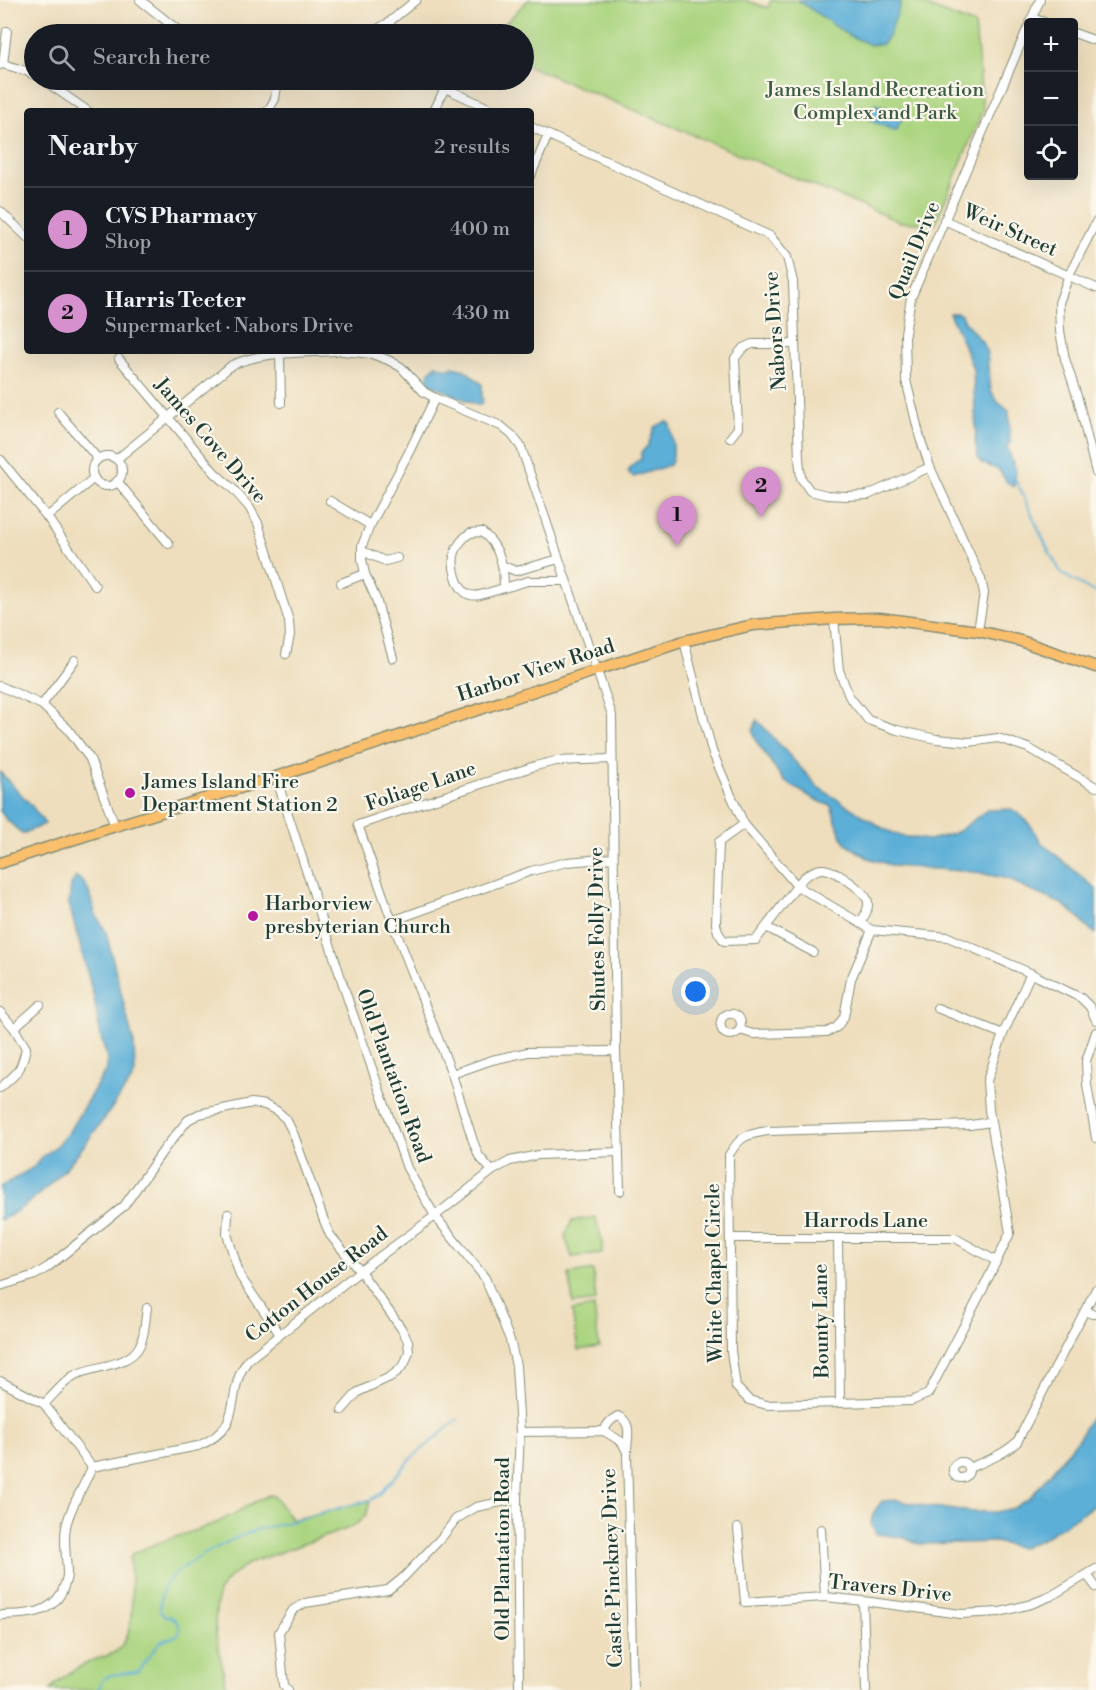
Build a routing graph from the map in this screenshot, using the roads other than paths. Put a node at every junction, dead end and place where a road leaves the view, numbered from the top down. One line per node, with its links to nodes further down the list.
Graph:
1 (140, 0): 6 (street)
2 (416, 0): 5 (street)
3 (1040, 0): 4 (street, Quail Drive)
4 (1032, 18)
5 (388, 23)
6 (170, 24)
7 (7, 31): 11 (street)
8 (1078, 34): 10 (street)
9 (1024, 36): 25 (street, Quail Drive)
10 (1096, 41)
11 (1, 64): 12 (street)
12 (24, 70)
13 (58, 90): 17 (street)
14 (276, 90): 18 (street)
15 (444, 90): 19 (street)
16 (449, 90): 20 (street)
17 (84, 108)
18 (270, 108)
19 (435, 108)
20 (488, 108)
21 (534, 128): 22 (street, Nabors Drive)
22 (548, 135): 23 (street); 30 (street, Nabors Drive)
23 (534, 168)
24 (0, 211): 27 (street)
25 (944, 220): 28 (street, Weir Street); 43 (street, Quail Drive)
26 (1096, 222): 28 (street)
27 (24, 234)
28 (1069, 275): 29 (street, Weir Street); 38 (street)
29 (1096, 288)
30 (795, 345): 39 (street); 43 (street, Nabors Drive)
31 (280, 354): 35 (street); 37 (street)
32 (372, 354): 34 (street, Shutes Folly Drive)
33 (118, 359): 37 (street, James Cove Drive)
34 (435, 398): 49 (street); 53 (street, Shutes Folly Drive)
35 (281, 404)
36 (58, 412): 40 (street)
37 (168, 417): 41 (street); 63 (street, James Cove Drive)
38 (1092, 436): 44 (street)
39 (730, 438)
40 (98, 459): 41 (street); 45 (street)
41 (117, 459): 46 (street)
42 (1, 460): 48 (street)
43 (930, 467): 61 (street, Quail Drive)
44 (1096, 473)
45 (94, 478): 46 (street); 48 (street)
46 (117, 481): 50 (street)
47 (330, 501): 49 (street)
48 (47, 517): 58 (street)
49 (370, 525): 51 (street)
50 (169, 544)
51 (362, 551): 52 (street); 55 (street)
52 (397, 558)
53 (558, 559): 54 (street); 56 (street, Shutes Folly Drive)
54 (503, 566): 59 (street); 59 (street)
55 (365, 574): 57 (street); 64 (street)
56 (566, 581): 59 (street); 67 (street, Shutes Folly Drive)
57 (341, 583)
58 (95, 586)
59 (504, 587)
60 (834, 619): 61 (main road, Harbor View Road); 62 (main road, Harbor View Road); 72 (street)
61 (978, 631): 66 (main road, Harbor View Road)
62 (684, 642): 67 (main road, Harbor View Road); 73 (street)
63 (286, 654)
64 (393, 658)
65 (75, 660): 69 (street)
66 (1096, 666)
67 (596, 670): 70 (street, Shutes Folly Drive); 71 (main road, Harbor View Road)
68 (0, 686): 69 (street)
69 (42, 705): 74 (street)
70 (612, 759): 75 (street, Shutes Folly Drive); 78 (street, Foliage Lane)
71 (276, 777): 74 (main road, Harbor View Road); 101 (street, Old Plantation Road)
72 (1096, 787)
73 (744, 824): 77 (street); 80 (street)
74 (115, 826): 76 (main road, Harbor View Road)
75 (614, 858): 78 (street); 92 (street, Shutes Folly Drive)
76 (0, 863)
77 (796, 886): 79 (street); 79 (street); 80 (street)
78 (392, 921): 93 (street, Foliage Lane)
79 (860, 923): 81 (street)
80 (766, 927): 82 (street)
81 (872, 930): 83 (street); 89 (street)
82 (813, 952)
83 (1030, 973): 87 (street); 91 (street, White Chapel Circle)
84 (40, 1005): 88 (street)
85 (937, 1008): 91 (street)
86 (0, 1012): 88 (street)
87 (1096, 1020)
88 (14, 1028): 94 (street)
89 (740, 1030)
90 (1096, 1032): 96 (street)
91 (1003, 1034): 95 (street, White Chapel Circle)
92 (616, 1050): 93 (street); 97 (street, Shutes Folly Drive)
93 (452, 1074): 98 (street, Foliage Lane)
94 (0, 1088)
95 (991, 1122): 102 (street, White Chapel Circle); 104 (street, White Chapel Circle)
96 (1096, 1138)
97 (618, 1152): 98 (street, Cotton House Road); 99 (street, Shutes Folly Drive)
98 (492, 1171): 101 (street, Cotton House Road)
99 (620, 1191)
100 (228, 1214): 111 (street)
101 (435, 1216): 105 (street, Cotton House Road); 117 (street, Old Plantation Road)
102 (730, 1238): 103 (street, Harrods Lane); 113 (street, White Chapel Circle)
103 (838, 1238): 104 (street, Harrods Lane); 113 (street, Bounty Lane)
104 (996, 1261): 113 (street, White Chapel Circle)
105 (360, 1271): 106 (street); 111 (street, Cotton House Road); 115 (street)
106 (0, 1286)
107 (1096, 1289): 109 (street)
108 (147, 1308): 114 (street)
109 (1085, 1311): 110 (street); 120 (street)
110 (1096, 1314)
111 (279, 1334): 119 (street, Cotton House Road)
112 (0, 1381): 114 (street)
113 (840, 1403)
114 (45, 1404): 119 (street)
115 (342, 1410)
116 (604, 1431): 117 (street); 118 (street, Castle Pinckney Drive); 118 (street)
117 (520, 1432): 121 (street, Old Plantation Road)
118 (627, 1452): 132 (street, Castle Pinckney Drive)
119 (92, 1467): 129 (street)
120 (969, 1468)
121 (517, 1499): 130 (street); 131 (street, Old Plantation Road)
122 (738, 1528): 127 (street, Travers Drive)
123 (821, 1529): 127 (street)
124 (1096, 1569): 125 (street, Travers Drive)
125 (1087, 1575): 126 (street); 128 (street, Travers Drive)
126 (1096, 1587)
127 (825, 1597): 128 (street, Travers Drive)
128 (863, 1601): 133 (street)
129 (0, 1615)
130 (288, 1690)
131 (519, 1690)
132 (633, 1690)
133 (866, 1690)

